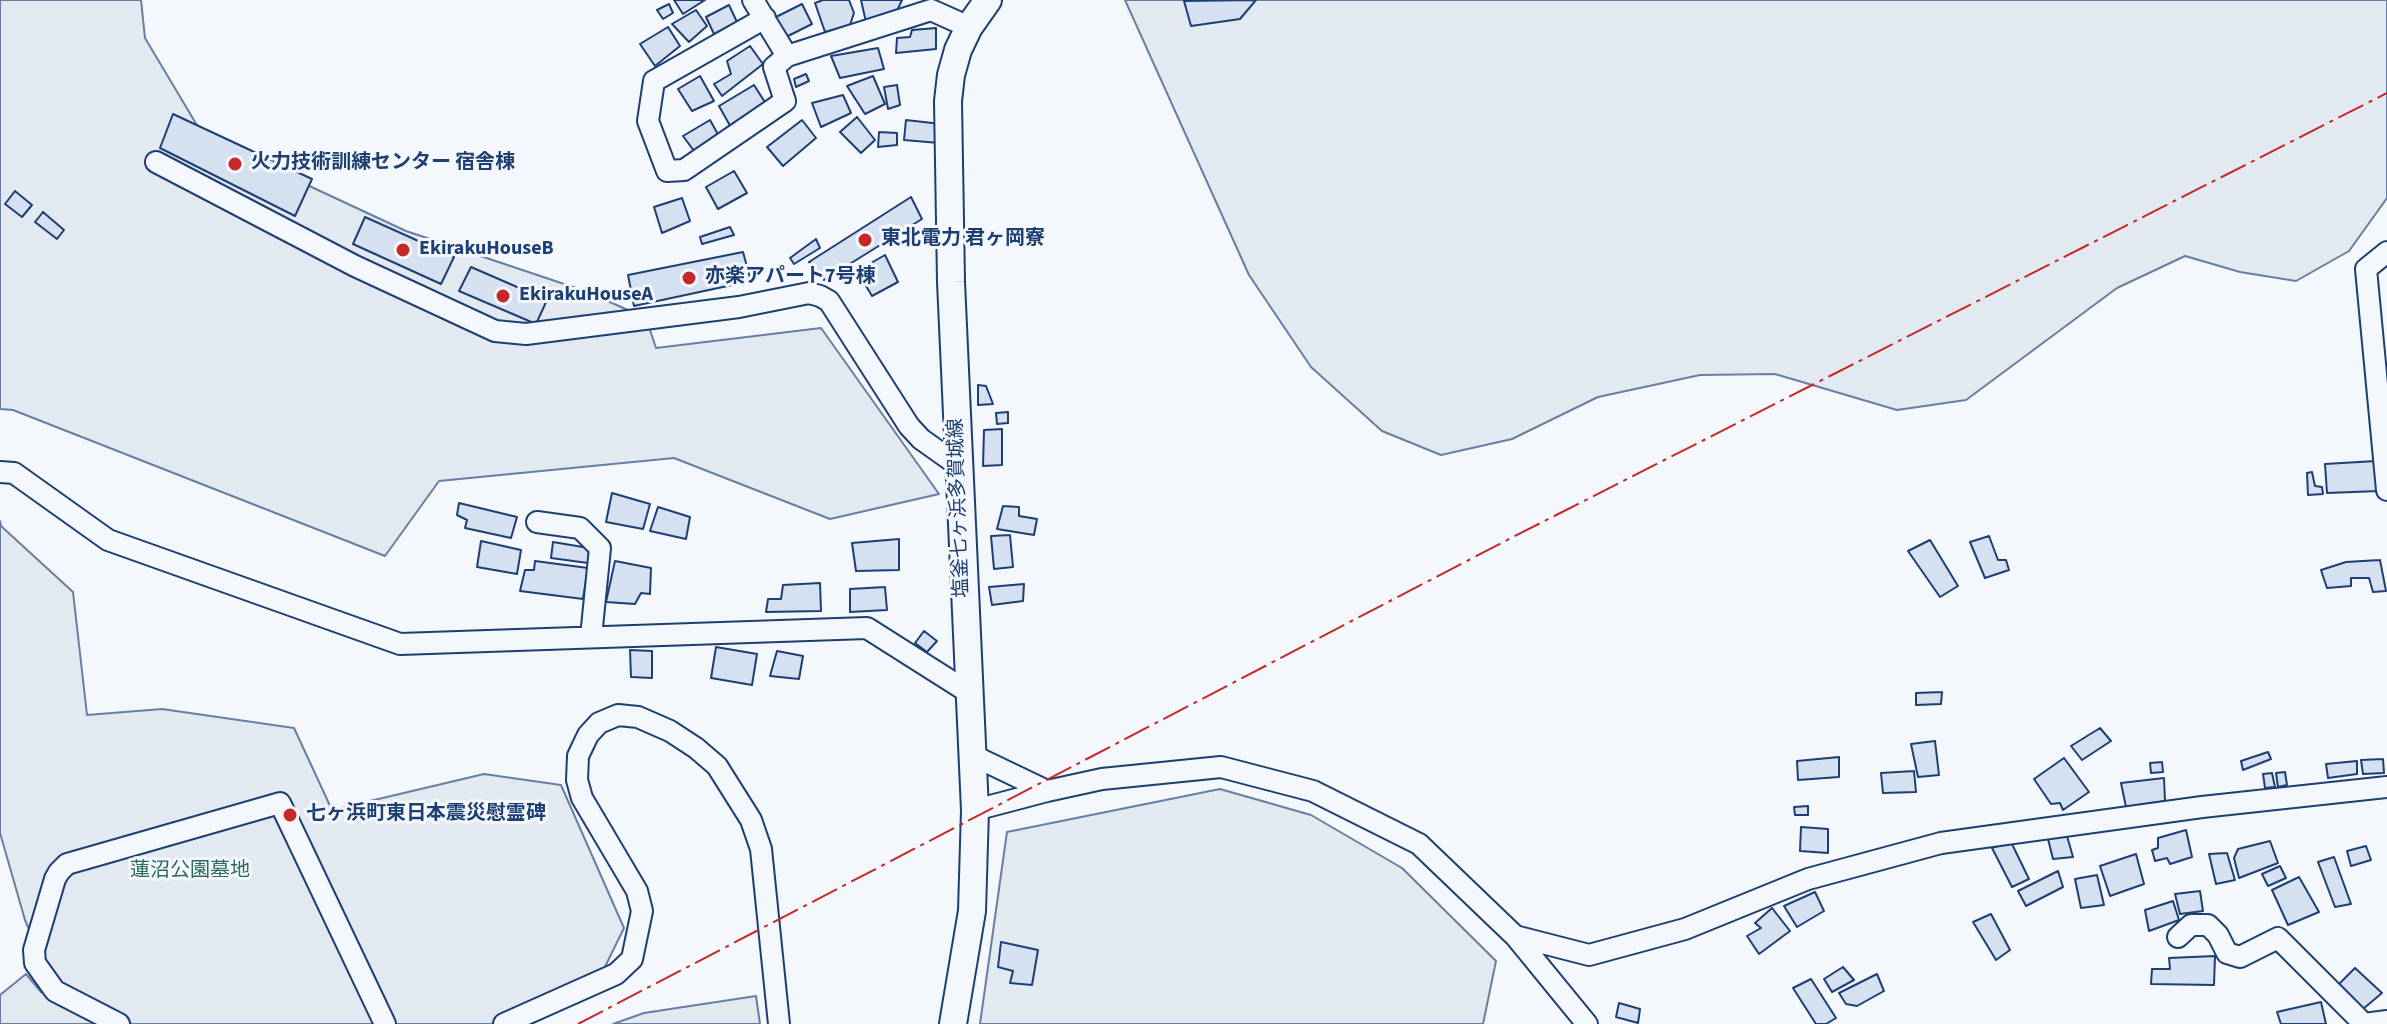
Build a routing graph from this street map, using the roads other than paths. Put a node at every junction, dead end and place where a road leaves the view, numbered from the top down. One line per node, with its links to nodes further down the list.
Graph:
1 (753, 0): 3 (street)
2 (988, 0): 4 (main road, 塩釜七ヶ浜多賀城線)
3 (765, 18): 5 (street); 5 (street)
4 (969, 27): 5 (street); 8 (main road, 塩釜七ヶ浜多賀城線)
5 (787, 56)
6 (156, 162): 8 (street)
7 (2387, 252): 10 (street)
8 (959, 466): 13 (main road, 塩釜七ヶ浜多賀城線)
9 (0, 472): 12 (street)
10 (2387, 490)
11 (537, 522): 12 (street)
12 (591, 637): 13 (street)
13 (968, 692): 14 (main road, 塩釜七ヶ浜多賀城線)
14 (974, 756): 16 (street); 17 (main road, 塩釜七ヶ浜多賀城線)
15 (2387, 787): 18 (street)
16 (1047, 791): 17 (street); 18 (street)
17 (975, 810): 25 (main road, 塩釜七ヶ浜多賀城線)
18 (1515, 936): 26 (street)
19 (2178, 937): 20 (street)
20 (2387, 1021)
21 (119, 1024): 22 (street)
22 (385, 1024)
23 (504, 1024): 24 (street)
24 (779, 1024)
25 (953, 1024)
26 (1587, 1024)

